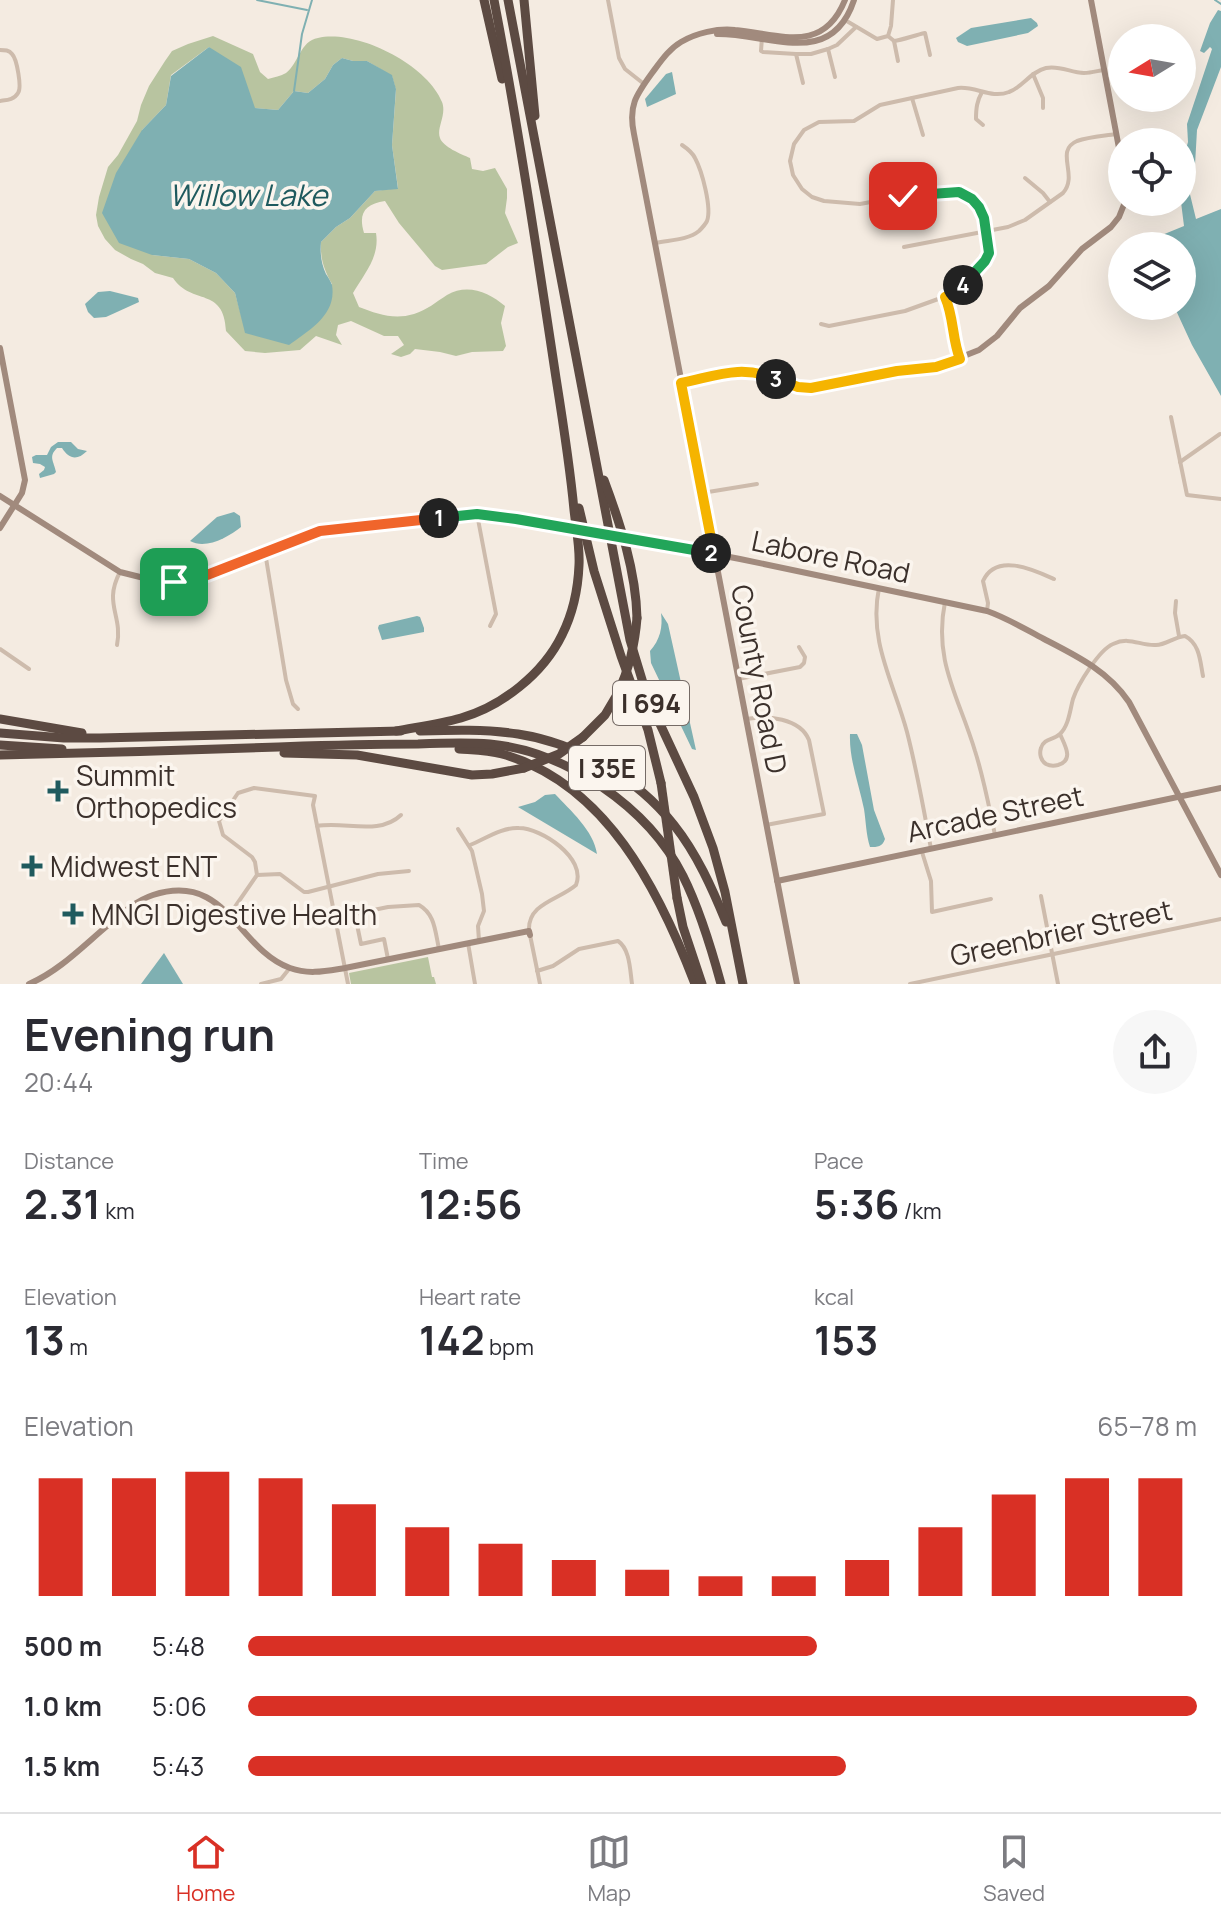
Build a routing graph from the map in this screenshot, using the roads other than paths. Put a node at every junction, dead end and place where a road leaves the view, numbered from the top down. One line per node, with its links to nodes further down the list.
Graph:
1 (484, 0): 40 (highway)
2 (494, 0): 40 (highway, I 694)
3 (508, 0): 34 (highway, I 694)
4 (524, 0): 34 (highway)
5 (608, 0): 24 (street)
6 (845, 0): 10 (street)
7 (854, 0): 10 (street)
8 (893, 0): 12 (street)
9 (1091, 0): 20 (street)
10 (841, 18): 11 (street); 13 (street)
11 (856, 27): 12 (street); 15 (street)
12 (888, 36): 14 (street)
13 (762, 37): 17 (street); 24 (street, County Road D)
14 (894, 41): 18 (street); 19 (street)
15 (828, 49): 17 (street); 22 (street)
16 (0, 50): 27 (street)
17 (796, 54): 23 (street)
18 (930, 55)
19 (898, 61)
20 (1103, 70): 21 (street); 30 (street)
21 (1033, 74): 25 (street); 28 (street)
22 (835, 77)
23 (803, 83)
24 (644, 84): 39 (street, County Road D)
25 (982, 92): 26 (street); 29 (street)
26 (912, 98): 31 (street); 38 (street)
27 (0, 101)
28 (1043, 108)
29 (983, 125)
30 (1115, 128)
31 (923, 135)
32 (1108, 136): 36 (street)
33 (682, 145): 39 (street)
34 (536, 147): 49 (highway, I 694)
35 (1025, 178): 36 (street)
36 (1050, 202): 38 (street)
37 (1119, 216): 45 (street)
38 (986, 232): 41 (street); 42 (street)
39 (655, 244): 46 (street, County Road D)
40 (536, 246): 51 (highway, I 694)
41 (904, 247)
42 (945, 297): 43 (street); 45 (street)
43 (821, 324)
44 (0, 348): 56 (street)
45 (960, 359): 46 (street)
46 (681, 383): 53 (street, County Road D)
47 (1171, 417): 50 (street)
48 (1220, 434): 50 (street)
49 (595, 458): 85 (highway, bridge); 110 (highway, I 694)
50 (1180, 462): 55 (street)
51 (570, 469): 79 (highway); 127 (highway, I 694, bridge)
52 (757, 484): 53 (street)
53 (702, 493): 60 (street, County Road D)
54 (0, 496): 56 (street, Labore Road)
55 (1221, 499)
56 (15, 504): 58 (street); 61 (street, Labore Road)
57 (477, 514): 59 (street, Labore Road); 60 (street, Labore Road, bridge); 67 (street)
58 (0, 528)
59 (264, 551): 61 (street, Labore Road); 76 (street)
60 (714, 554): 63 (street, Labore Road); 75 (street, County Road D)
61 (120, 572): 69 (street)
62 (1054, 579): 66 (street)
63 (879, 588): 65 (street, Labore Road); 96 (street)
64 (1176, 601): 68 (street)
65 (945, 602): 66 (street, Labore Road); 94 (street)
66 (987, 611): 72 (street, Labore Road)
67 (490, 626)
68 (1179, 636): 72 (street); 74 (street)
69 (117, 645)
70 (799, 647): 75 (street)
71 (0, 649): 73 (street)
72 (1093, 665): 81 (street); 89 (street, Labore Road)
73 (29, 669)
74 (1203, 676)
75 (738, 679): 78 (street, County Road D)
76 (298, 709)
77 (0, 719): 82 (highway)
78 (746, 720): 91 (street, County Road D); 91 (street)
79 (396, 731): 82 (highway, I 35E); 110 (highway, I 35E)
80 (0, 733): 82 (highway, I 35E)
81 (1060, 734): 81 (street)
82 (117, 738)
83 (428, 743): 85 (highway, I 35E); 126 (highway); 128 (highway, I 35E)
84 (0, 745): 86 (highway, I 35E)
85 (257, 748): 86 (highway, I 35E)
86 (134, 753): 87 (highway)
87 (3, 756)
88 (1221, 788): 89 (street, Arcade Street)
89 (1179, 797): 94 (street, Arcade Street); 100 (street, Labore Road)
90 (401, 815): 92 (street)
91 (766, 825): 101 (street, County Road D)
92 (317, 826): 99 (street); 102 (street)
93 (458, 829): 95 (street)
94 (995, 835): 96 (street, Arcade Street)
95 (470, 845): 109 (street); 111 (street)
96 (931, 849): 97 (street, Arcade Street)
97 (921, 851): 101 (street, Arcade Street); 104 (street)
98 (409, 871): 102 (street)
99 (257, 875): 102 (street); 106 (street)
100 (1221, 875)
101 (777, 881): 130 (street, County Road D)
102 (329, 886): 107 (street)
103 (1041, 896): 114 (street)
104 (991, 899)
105 (355, 913): 107 (street); 113 (street); 115 (street)
106 (229, 914): 116 (street); 120 (street)
107 (335, 918): 117 (street)
108 (1221, 919): 114 (street, Greenbrier Street)
109 (530, 933): 111 (street); 118 (street)
110 (733, 940): 129 (highway, I 35E)
111 (479, 941): 112 (street)
112 (468, 943): 113 (street); 123 (street)
113 (439, 949): 115 (street)
114 (1052, 954): 131 (street, Greenbrier Street); 132 (street)
115 (388, 959): 117 (street)
116 (289, 968): 117 (street); 119 (street)
117 (345, 968): 122 (street)
118 (537, 971): 124 (street); 125 (street)
119 (272, 983): 121 (street)
120 (29, 984)
121 (261, 984)
122 (348, 984)
123 (475, 984)
124 (540, 984)
125 (632, 984)
126 (695, 984)
127 (702, 984)
128 (721, 984)
129 (743, 984)
130 (797, 984)
131 (910, 984)
132 (1058, 984)

